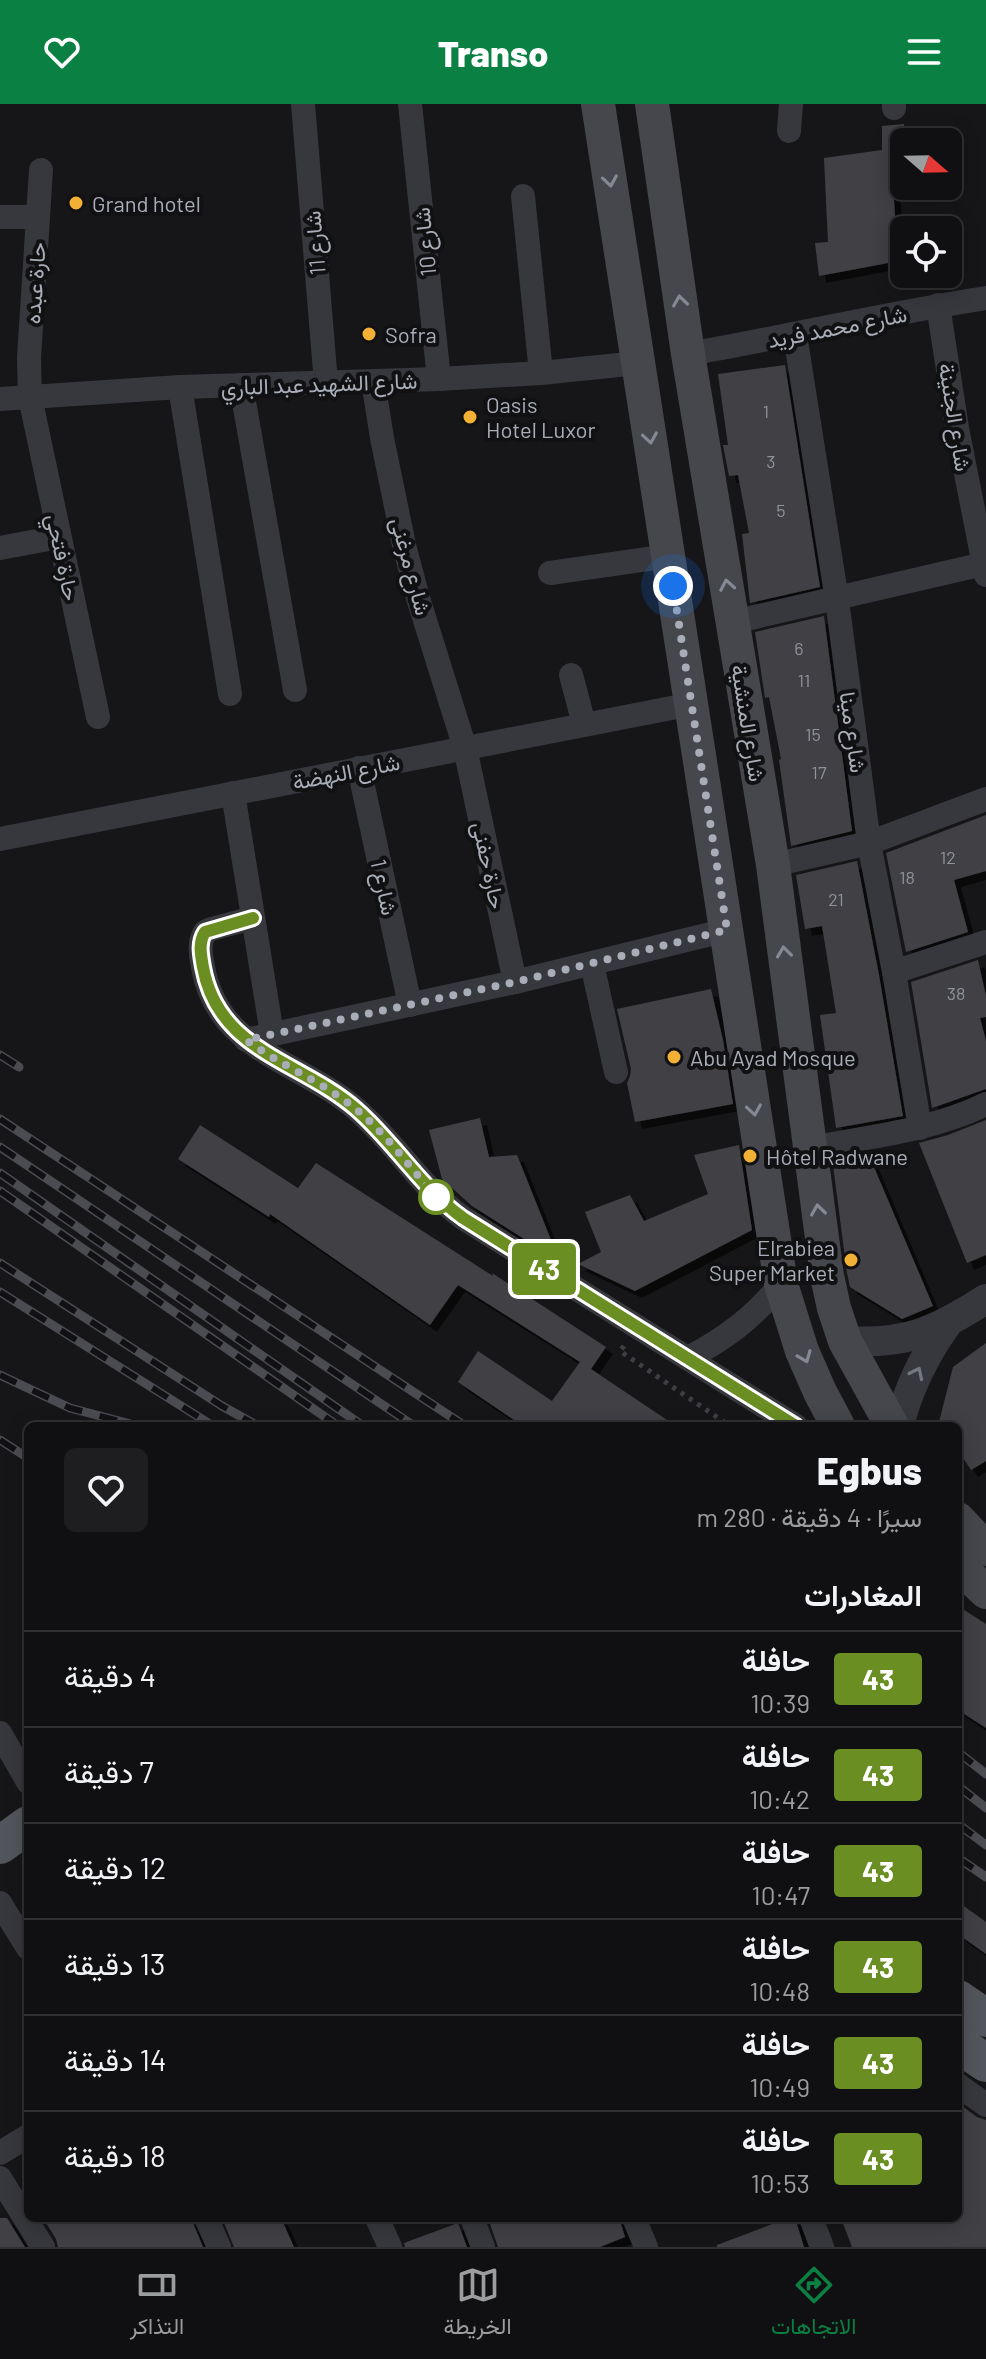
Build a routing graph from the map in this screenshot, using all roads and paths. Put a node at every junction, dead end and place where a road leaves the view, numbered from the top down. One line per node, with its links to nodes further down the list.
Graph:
1 (303, 104): 19 (street, شارع 11)
2 (410, 104): 17 (street, شارع 10)
3 (598, 104): 15 (main road, one-way to 15)
4 (652, 104): 14 (main road, شارع المنشية, one-way to 4)
5 (791, 104): 6 (street)
6 (789, 131)
7 (41, 170): 10 (street, حارة عبده)
8 (523, 196): 16 (street)
9 (0, 217): 10 (street)
10 (38, 217): 22 (street, حارة عبده)
11 (986, 298): 12 (street, شارع محمد فريد)
12 (938, 305): 13 (street, شارع محمد فريد); 27 (street, شارع الجنينة)
13 (795, 335): 14 (street, شارع محمد فريد); 29 (street, شارع مينا)
14 (688, 354): 30 (main road, شارع المنشية, one-way to 14)
15 (638, 363): 16 (street, شارع الشهيد عبد الباري); 26 (main road, one-way to 26)
16 (541, 373): 17 (street, شارع الشهيد عبد الباري)
17 (439, 379): 18 (street, شارع الشهيد عبد الباري)
18 (373, 381): 19 (street, شارع الشهيد عبد الباري); 37 (street, شارع مرغنى)
19 (326, 383): 20 (street, شارع الشهيد عبد الباري)
20 (241, 385): 21 (street, شارع الشهيد عبد الباري); 32 (street)
21 (180, 387): 22 (street, شارع الشهيد عبد الباري); 33 (street)
22 (30, 397): 23 (street, شارع الشهيد عبد الباري); 24 (street, حارة فتحي)
23 (0, 399)
24 (59, 537): 25 (street); 35 (street, حارة فتحي)
25 (0, 548)
26 (669, 556): 28 (street); 34 (main road)
27 (985, 569): 29 (street)
28 (550, 573)
29 (837, 600): 30 (street); 42 (street, شارع مينا)
30 (733, 622): 43 (main road, شارع المنشية)
31 (571, 675): 36 (street)
32 (295, 690)
33 (230, 694)
34 (692, 704): 36 (street, شارع النهضة); 45 (main road)
35 (98, 717)
36 (584, 724): 37 (street, شارع النهضة)
37 (465, 748): 38 (street, شارع النهضة); 49 (street, حارة حفنى)
38 (359, 768): 39 (street, شارع النهضة); 50 (street, شارع 1)
39 (233, 793): 41 (street, شارع النهضة); 44 (street)
40 (986, 799): 42 (street)
41 (0, 839)
42 (869, 843): 43 (street); 48 (street, شارع مينا)
43 (773, 865): 56 (main road, شارع المنشية, one-way to 43)
44 (253, 918): 51 (street); 52 (street)
45 (727, 930): 47 (street); 57 (main road, one-way to 57)
46 (986, 942): 48 (street)
47 (592, 964): 49 (street); 53 (street)
48 (894, 972): 55 (street, شارع مينا)
49 (515, 982): 50 (street)
50 (410, 1005): 51 (street)
51 (272, 1034): 52 (street)
52 (246, 1040): 60 (street)
53 (616, 1072)
54 (986, 1104): 55 (street)
55 (920, 1128): 56 (street)
56 (809, 1148): 61 (main road, شارع المنشية, one-way to 56)
57 (781, 1284): 62 (street); 65 (main road, one-way to 65)
58 (986, 1299): 59 (street)
59 (947, 1324): 61 (street); 67 (street, one-way to 59)
60 (636, 1326): 62 (street); 63 (path)
61 (845, 1341): 66 (main road, شارع المنشية)
62 (688, 1358): 64 (street)
63 (724, 1422)
64 (790, 1422)
65 (836, 1422)
66 (890, 1422)
67 (900, 1422)
68 (962, 1523): 69 (main road)
69 (986, 1549)
70 (962, 1569): 71 (main road)
71 (986, 1592)
72 (0, 1733): 73 (street)
73 (24, 1775)
74 (24, 1801): 75 (main road)
75 (0, 1817)
76 (24, 1828): 77 (main road)
77 (0, 1845)
78 (0, 1903): 79 (street)
79 (24, 1942)
80 (962, 2002): 81 (main road)
81 (986, 2018)
82 (962, 2047): 83 (main road)
83 (986, 2063)
84 (962, 2088): 85 (street)
85 (986, 2105)
86 (24, 2138): 87 (street)
87 (0, 2153)
88 (0, 2178): 89 (street)
89 (24, 2217)
90 (27, 2222): 96 (street)
91 (208, 2222): 97 (street)
92 (384, 2222): 98 (street)
93 (474, 2222): 99 (street)
94 (636, 2222): 100 (street)
95 (813, 2222): 101 (street)
96 (43, 2247)
97 (219, 2247)
98 (390, 2247)
99 (483, 2247)
100 (646, 2247)
101 (822, 2247)

